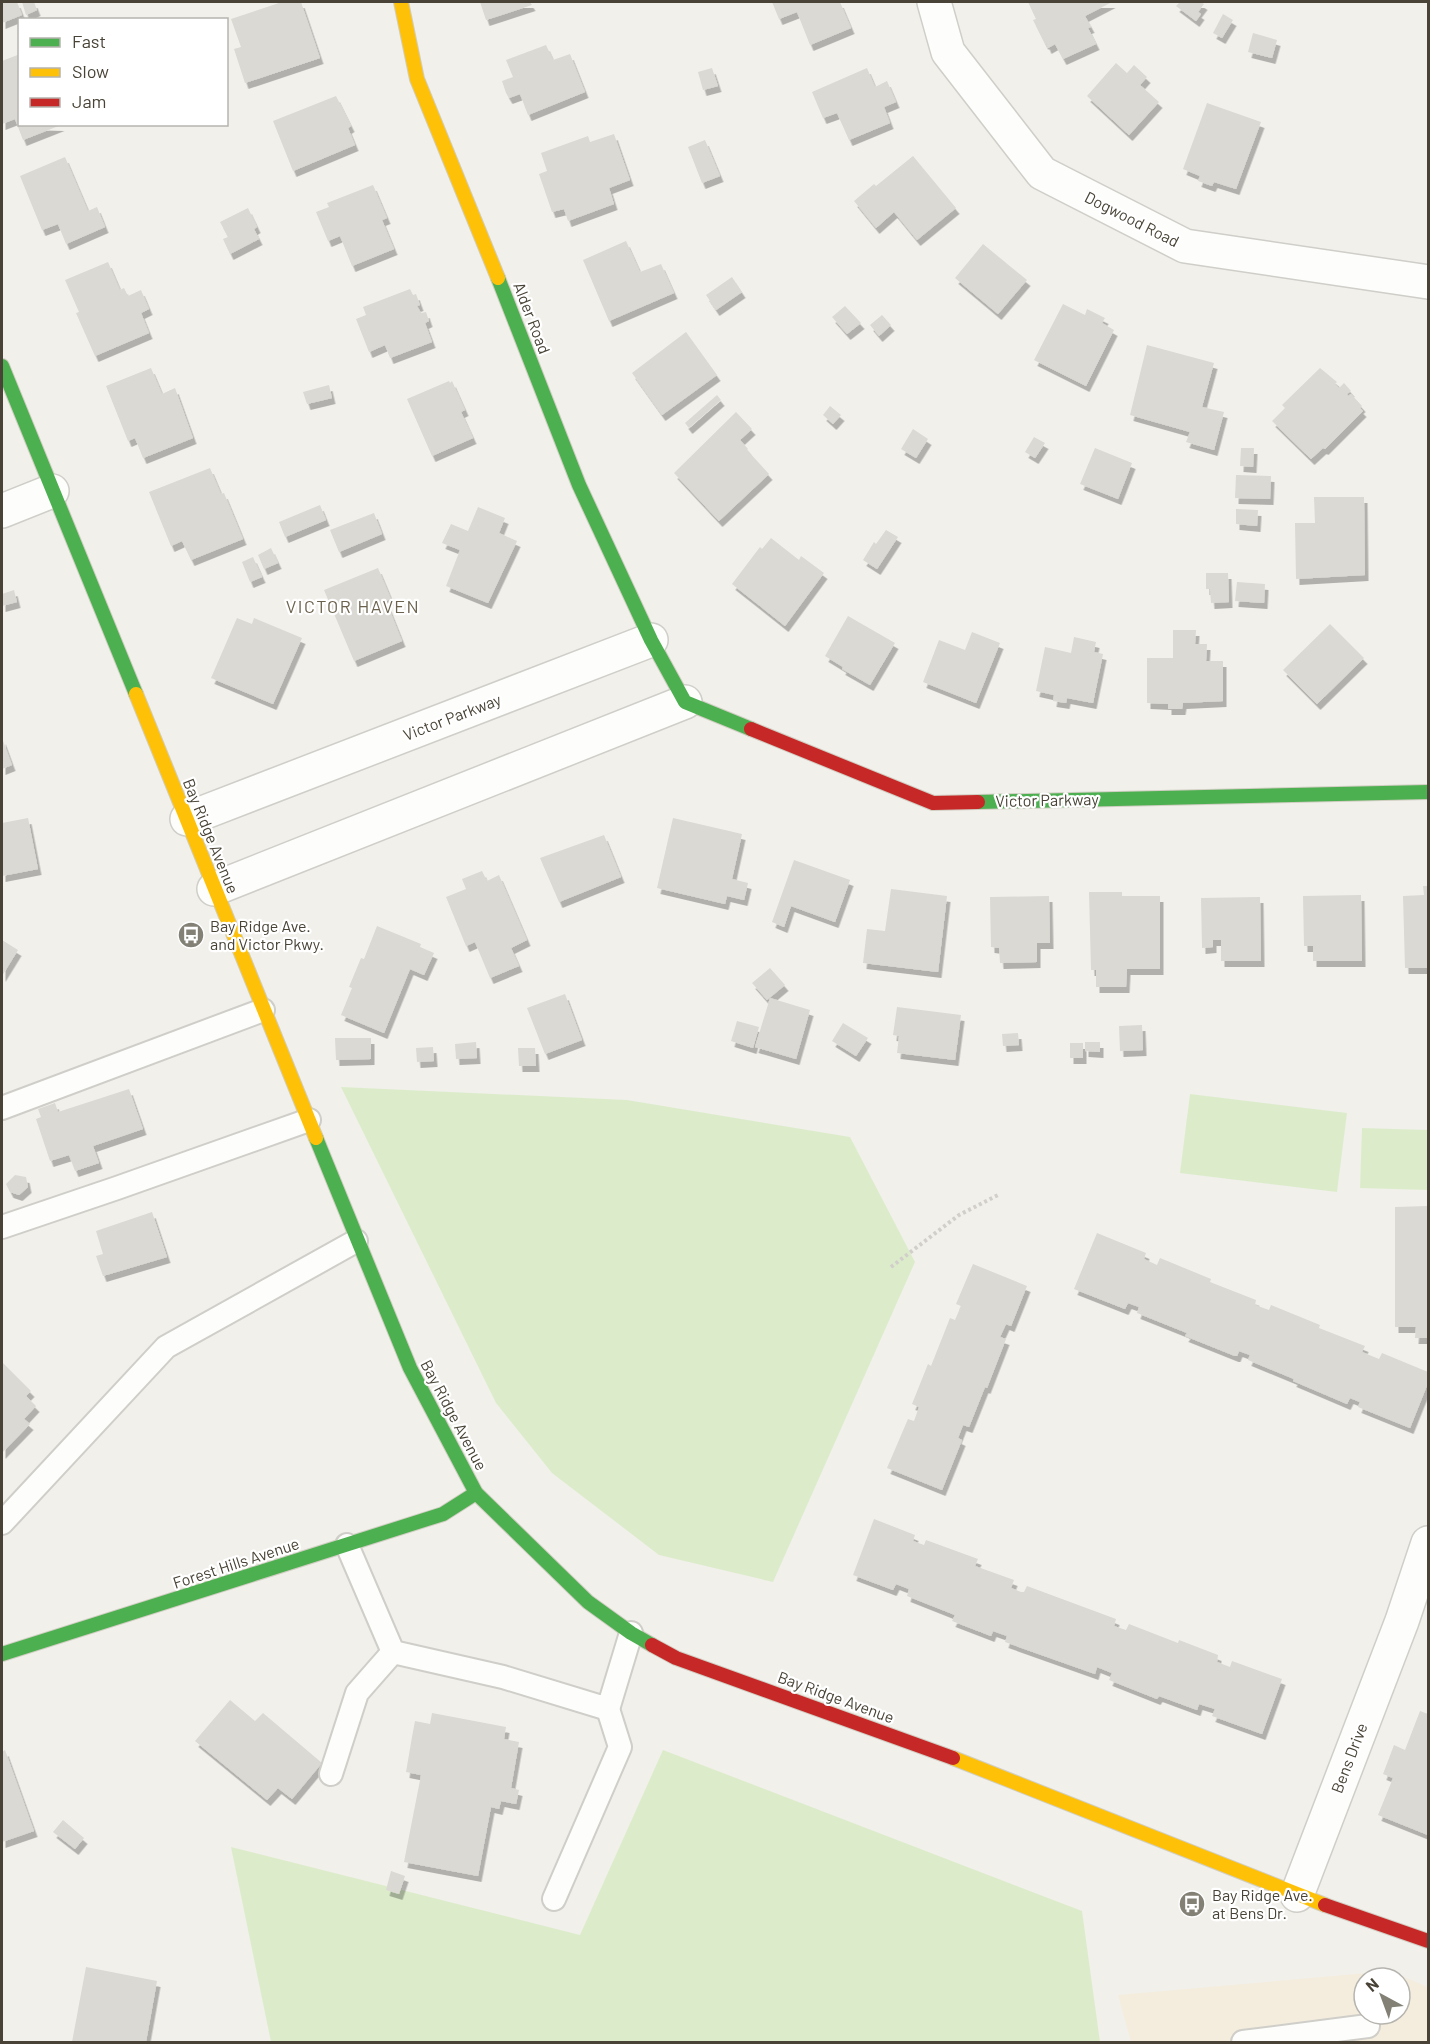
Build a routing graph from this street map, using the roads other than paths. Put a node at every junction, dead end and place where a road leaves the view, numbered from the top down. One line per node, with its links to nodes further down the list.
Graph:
1 (401, 2): 7 (main road, Alder Road)
2 (934, 2): 3 (street, Dogwood Road)
3 (1428, 282)
4 (2, 366): 5 (main road, Bay Ridge Avenue)
5 (52, 490): 6 (street); 10 (main road, Bay Ridge Avenue)
6 (2, 511)
7 (651, 640): 8 (main road); 10 (street, Victor Parkway)
8 (685, 702): 9 (main road, Victor Parkway); 11 (street)
9 (1428, 792)
10 (187, 819): 11 (main road, Bay Ridge Avenue)
11 (214, 889): 12 (main road, Bay Ridge Avenue)
12 (263, 1010): 13 (lane); 14 (main road, Bay Ridge Avenue)
13 (2, 1108)
14 (309, 1120): 15 (lane); 16 (main road, Bay Ridge Avenue)
15 (2, 1227)
16 (356, 1241): 17 (main road, Bay Ridge Avenue); 18 (lane)
17 (476, 1492): 20 (main road, Forest Hills Avenue); 22 (main road, Bay Ridge Avenue)
18 (2, 1524)
19 (1428, 1543): 21 (street, Bens Drive)
20 (347, 1545): 23 (lane); 24 (main road, Forest Hills Avenue)
21 (1415, 1626): 27 (street, Bens Drive)
22 (631, 1633): 25 (lane); 27 (main road, Bay Ridge Avenue)
23 (393, 1652): 25 (lane); 26 (lane)
24 (2, 1654)
25 (608, 1709): 28 (lane)
26 (331, 1774)
27 (1297, 1895): 29 (main road, Bay Ridge Avenue)
28 (554, 1899)
29 (1428, 1941)
30 (1368, 2026): 31 (lane)
31 (1243, 2043)

